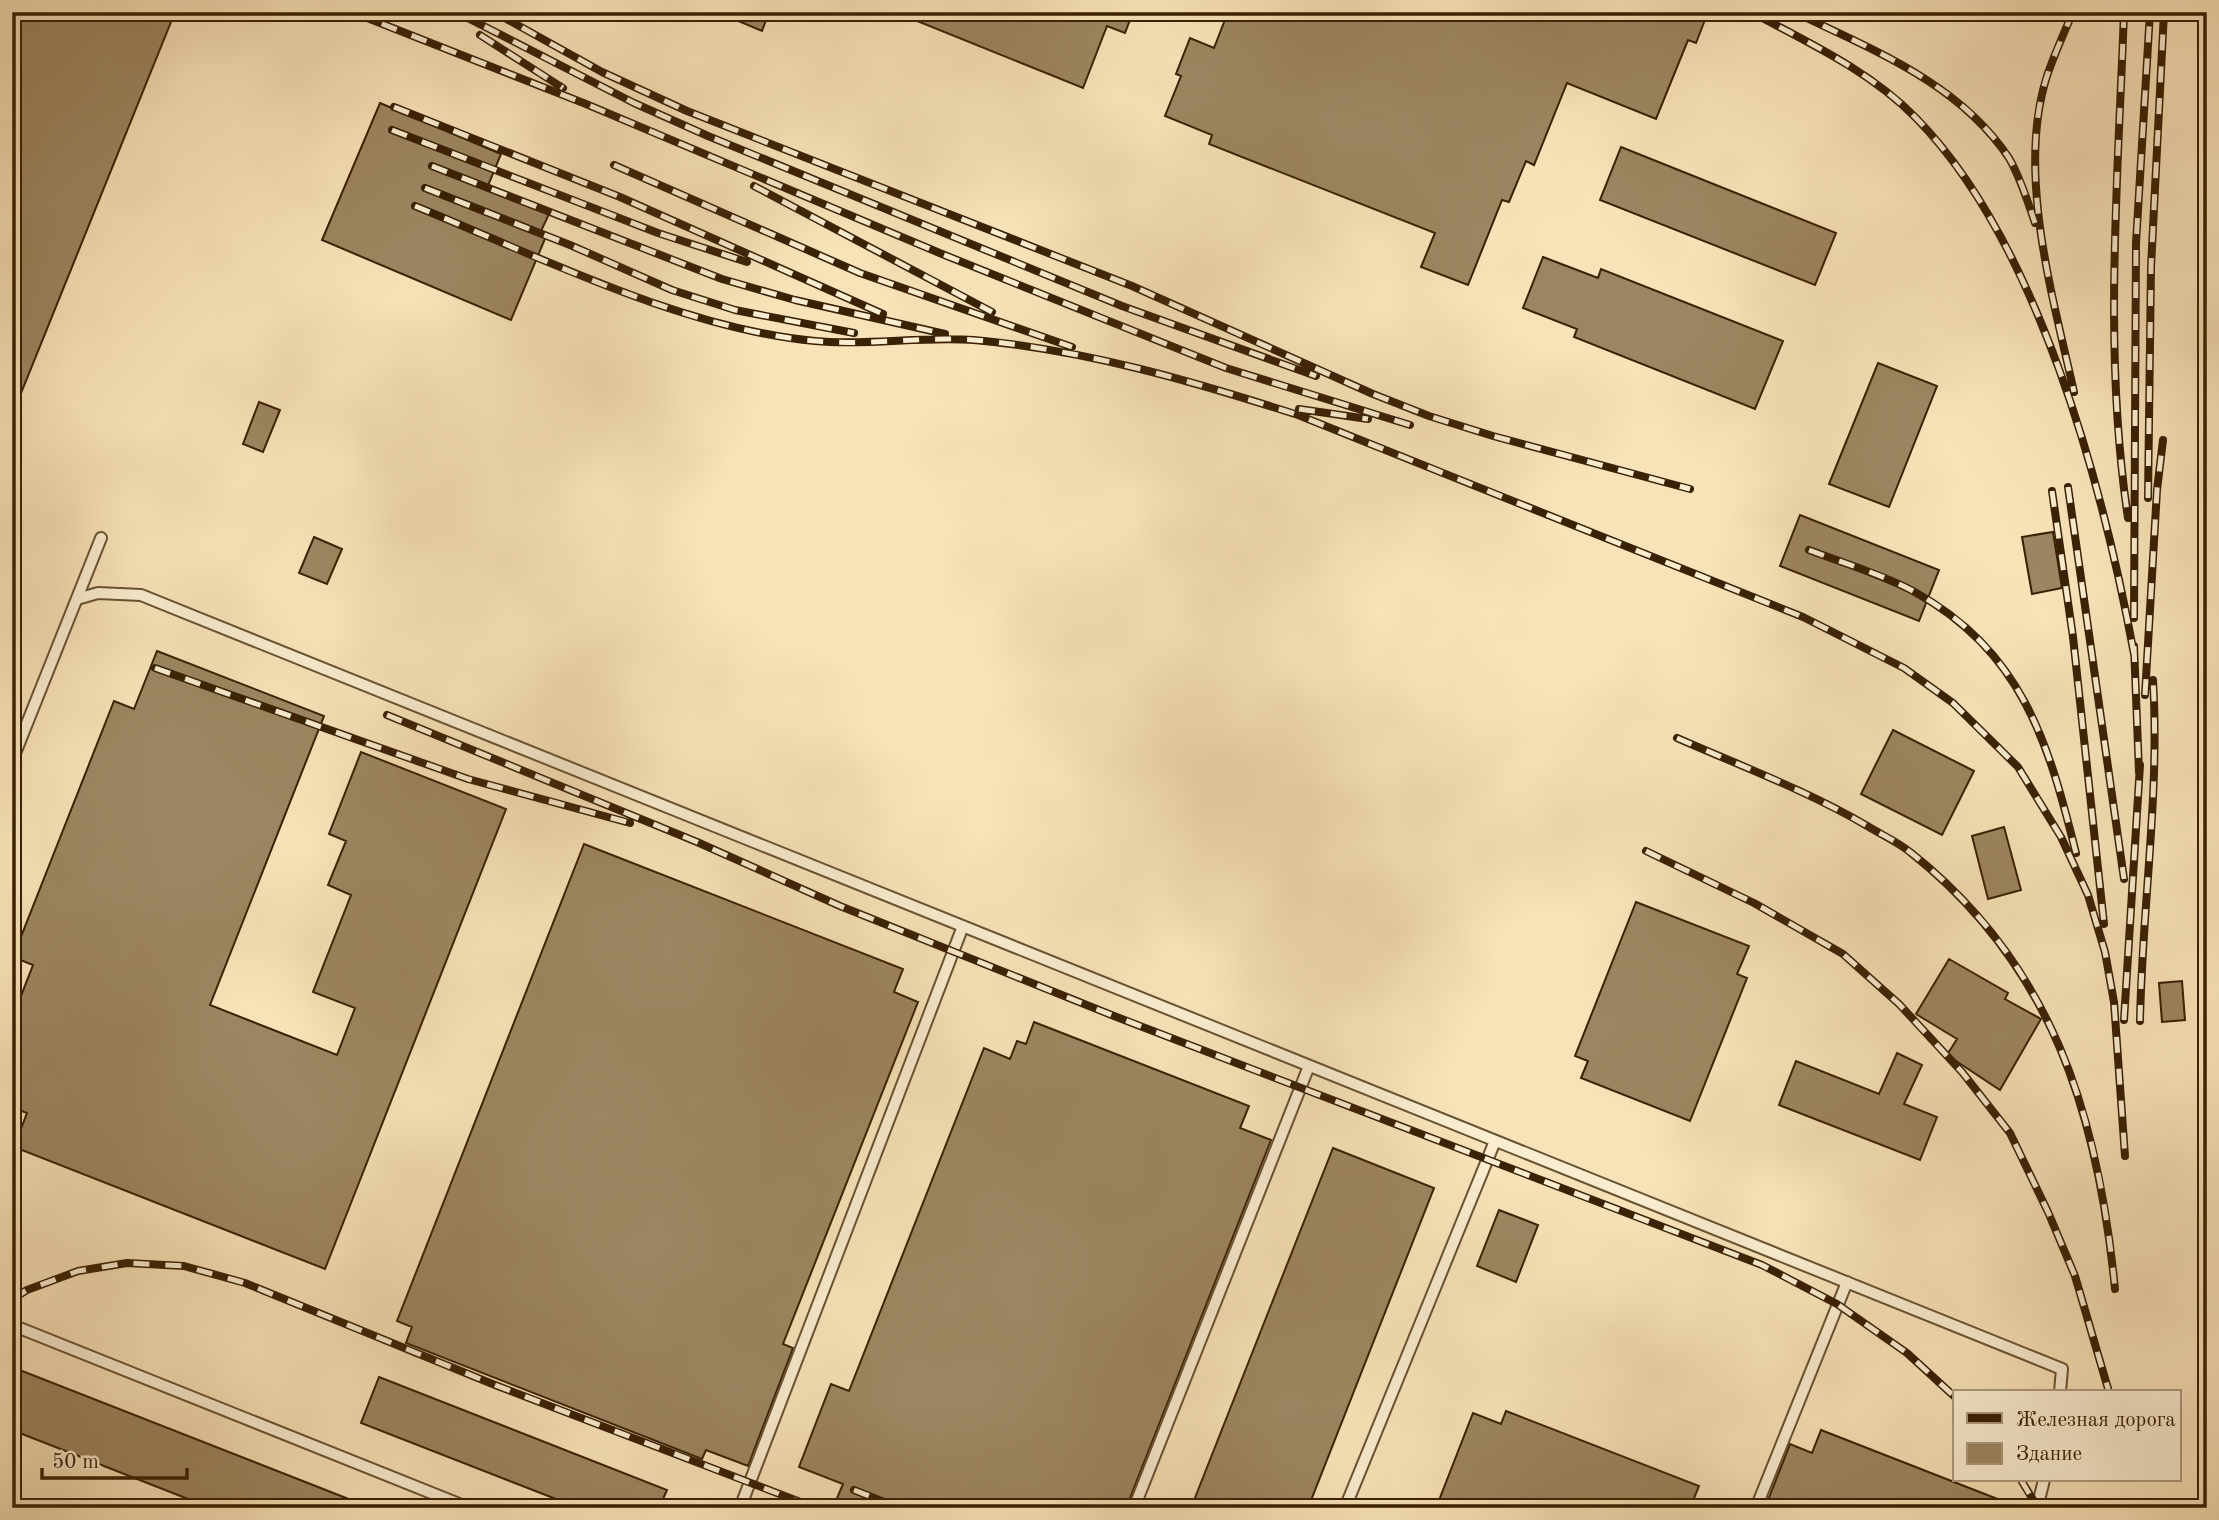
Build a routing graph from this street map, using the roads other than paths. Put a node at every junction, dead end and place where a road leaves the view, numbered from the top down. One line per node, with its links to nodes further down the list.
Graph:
1 (101, 538): 2 (lane)
2 (76, 599): 3 (lane); 4 (lane)
3 (12, 761)
4 (963, 926): 5 (lane); 12 (lane)
5 (1309, 1066): 6 (lane); 13 (lane)
6 (1495, 1141): 7 (lane); 14 (lane)
7 (1847, 1282): 9 (lane); 15 (lane)
8 (12, 1325): 11 (lane)
9 (2060, 1390)
10 (2044, 1482): 16 (lane)
11 (470, 1508)
12 (740, 1508)
13 (1134, 1508)
14 (1345, 1508)
15 (1756, 1508)
16 (2037, 1508)

